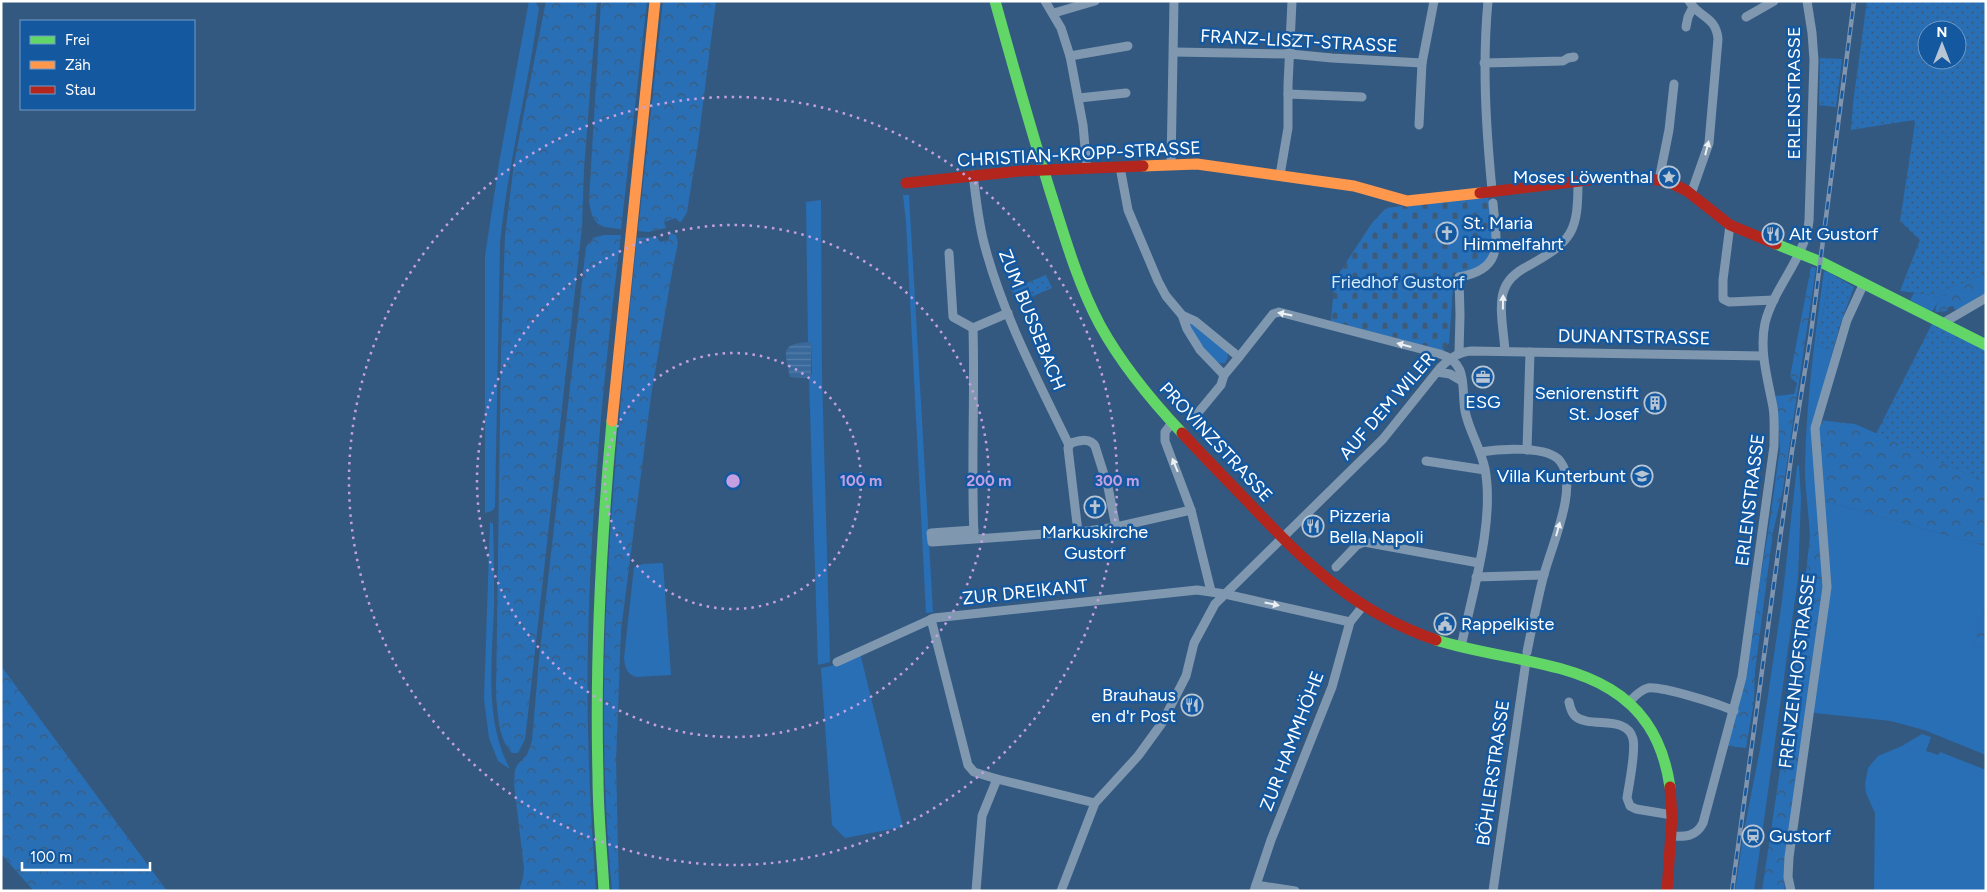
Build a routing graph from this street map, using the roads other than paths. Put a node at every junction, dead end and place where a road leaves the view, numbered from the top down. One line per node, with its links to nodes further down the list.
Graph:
1 (655, 1): 90 (street)
2 (995, 1): 31 (street, PROVINZSTRASSE)
3 (1046, 1): 12 (street)
4 (1095, 1): 12 (street)
5 (1174, 1): 16 (street)
6 (1292, 1): 17 (street)
7 (1434, 1): 21 (street)
8 (1488, 1): 20 (street)
9 (1774, 1): 13 (street)
10 (1806, 1): 41 (street, ERLENSTRASSE)
11 (1691, 4): 14 (street); 38 (street, one-way to 11)
12 (1054, 13): 18 (street)
13 (1746, 17)
14 (1686, 28)
15 (1128, 46): 18 (street)
16 (1174, 52): 17 (street, FRANZ-LISZT-STRASSE); 28 (street)
17 (1290, 54): 21 (street, FRANZ-LISZT-STRASSE); 24 (street)
18 (1070, 56): 25 (street)
19 (1574, 58): 20 (street)
20 (1484, 63): 37 (street)
21 (1422, 64): 27 (street)
22 (1674, 84): 35 (street)
23 (1126, 94): 25 (street)
24 (1288, 94): 26 (street); 33 (street)
25 (1079, 98): 30 (street)
26 (1362, 98)
27 (1419, 125)
28 (1171, 165): 29 (street, CHRISTIAN-KROPP-STRASSE); 33 (street, CHRISTIAN-KROPP-STRASSE)
29 (1120, 167): 30 (street, CHRISTIAN-KROPP-STRASSE); 47 (street)
30 (1086, 169): 31 (street, CHRISTIAN-KROPP-STRASSE)
31 (1044, 171): 32 (street, CHRISTIAN-KROPP-STRASSE); 60 (street, PROVINZSTRASSE)
32 (972, 174): 36 (street, CHRISTIAN-KROPP-STRASSE); 46 (street, ZUM BUSSEBACH)
33 (1280, 175): 37 (street, CHRISTIAN-KROPP-STRASSE)
34 (1578, 180): 35 (street, CHRISTIAN-KROPP-STRASSE); 37 (street, CHRISTIAN-KROPP-STRASSE); 51 (street, one-way to 34)
35 (1659, 180): 38 (street, CHRISTIAN-KROPP-STRASSE)
36 (906, 183)
37 (1492, 190)
38 (1691, 194): 40 (street, CHRISTIAN-KROPP-STRASSE)
39 (1493, 202): 53 (street)
40 (1730, 225): 41 (street, CHRISTIAN-KROPP-STRASSE); 45 (street)
41 (1798, 252): 43 (street, CHRISTIAN-KROPP-STRASSE); 45 (street, ERLENSTRASSE)
42 (949, 253): 49 (street)
43 (1864, 283): 48 (street, CHRISTIAN-KROPP-STRASSE); 96 (street, FRENZENHOFSTRASSE)
44 (1986, 298): 48 (street)
45 (1774, 300): 54 (street, ERLENSTRASSE)
46 (1008, 313): 49 (street); 61 (street, ZUM BUSSEBACH)
47 (1182, 315): 55 (street); 57 (street)
48 (1943, 323): 50 (street, CHRISTIAN-KROPP-STRASSE)
49 (973, 328): 68 (street)
50 (1986, 345)
51 (1505, 351): 52 (street, DUNANTSTRASSE); 53 (street, AUF DEM WILER)
52 (1530, 352): 54 (street, DUNANTSTRASSE); 62 (street)
53 (1455, 356): 55 (street, one-way to 55); 56 (street, AUF DEM WILER); 58 (street)
54 (1763, 356): 84 (street, ERLENSTRASSE)
55 (1238, 357): 57 (street)
56 (1437, 372): 58 (street); 69 (street, AUF DEM WILER)
57 (1224, 375): 59 (street)
58 (1462, 381): 63 (street)
59 (1197, 414)
60 (1172, 423): 66 (street, one-way to 60); 69 (street, PROVINZSTRASSE)
61 (1069, 444): 67 (street); 68 (street)
62 (1527, 450): 63 (street); 72 (street, BÖHLERSTRASSE, one-way to 62)
63 (1480, 452): 65 (street)
64 (1426, 461): 65 (street)
65 (1485, 470): 70 (street)
66 (1191, 510): 67 (street); 74 (street)
67 (1116, 527): 68 (street)
68 (1078, 532)
69 (1283, 539): 75 (street, AUF DEM WILER); 76 (street, PROVINZSTRASSE)
70 (1478, 563): 71 (street); 73 (street)
71 (1336, 567)
72 (1544, 575): 73 (street); 80 (street, BÖHLERSTRASSE)
73 (1476, 577): 79 (street)
74 (1211, 591): 75 (street, ZUR DREIKANT); 77 (street, ZUR DREIKANT)
75 (1225, 594): 78 (street, ZUR DREIKANT, one-way to 78); 86 (street, AUF DEM WILER)
76 (1363, 606): 78 (street, ZUR HAMMHÖHE); 79 (street, PROVINZSTRASSE)
77 (931, 619): 81 (street, ZUR DREIKANT); 85 (street)
78 (1350, 622): 89 (street, ZUR HAMMHÖHE)
79 (1460, 646): 80 (street, PROVINZSTRASSE)
80 (1526, 656): 83 (street, PROVINZSTRASSE); 94 (street, BÖHLERSTRASSE)
81 (837, 662)
82 (1569, 702): 87 (street)
83 (1629, 702): 84 (street); 87 (street, PROVINZSTRASSE)
84 (1734, 711): 88 (street, ERLENSTRASSE)
85 (997, 779): 86 (street); 91 (street)
86 (1095, 803): 92 (street)
87 (1672, 815): 88 (street, PROVINZSTRASSE)
88 (1671, 836): 95 (street, PROVINZSTRASSE)
89 (1255, 888): 93 (street)
90 (604, 891)
91 (976, 891)
92 (1061, 891)
93 (1295, 891)
94 (1493, 891)
95 (1667, 891)
96 (1790, 891)

